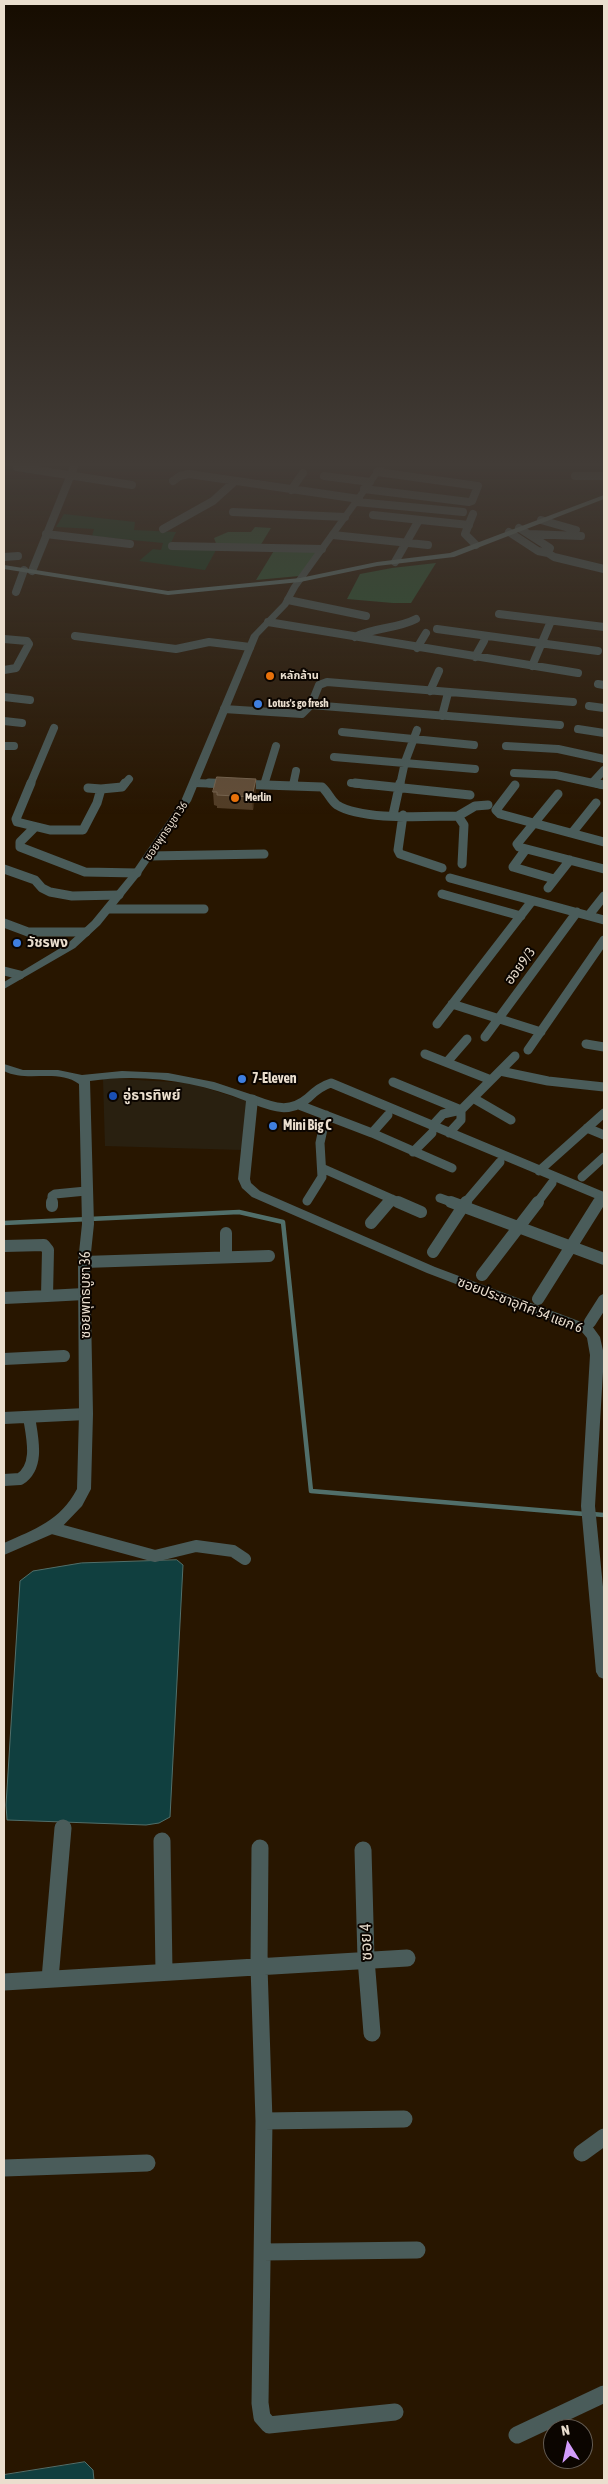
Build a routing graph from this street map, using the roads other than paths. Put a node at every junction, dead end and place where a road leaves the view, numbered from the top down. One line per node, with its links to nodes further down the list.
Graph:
1 (21, 583): 5 (street)
2 (104, 583): 3 (main road)
3 (270, 583)
4 (298, 583): 6 (street, ซอยพุทธบูชา 36)
5 (16, 592)
6 (288, 600): 8 (street); 11 (street, ซอยพุทธบูชา 36)
7 (499, 614): 10 (street)
8 (366, 616)
9 (416, 619): 16 (street)
10 (551, 621): 12 (street); 19 (street)
11 (268, 622): 16 (street); 20 (street, ซอยพุทธบูชา 36)
12 (604, 627)
13 (438, 629): 19 (street)
14 (426, 633): 21 (street)
15 (75, 636): 20 (street)
16 (355, 637): 21 (street)
17 (4, 639): 25 (street)
18 (484, 641): 23 (street)
19 (542, 643): 22 (street); 24 (street)
20 (250, 647): 38 (street, ซอยพุทธบูชา 36)
21 (417, 648): 23 (street)
22 (598, 651)
23 (475, 657): 24 (street)
24 (532, 666): 27 (street)
25 (4, 670)
26 (439, 671): 29 (street)
27 (578, 673)
28 (540, 690): 33 (street)
29 (430, 691): 30 (street); 35 (street)
30 (448, 693): 33 (street); 39 (street)
31 (4, 697): 32 (street)
32 (30, 700)
33 (540, 700): 34 (street)
34 (573, 702)
35 (310, 706): 38 (street); 39 (street)
36 (589, 706): 37 (street)
37 (604, 708)
38 (224, 709): 63 (street, ซอยพุทธบูชา 36)
39 (442, 716): 42 (street)
40 (4, 721): 41 (street)
41 (22, 723)
42 (560, 725)
43 (54, 728): 80 (street)
44 (578, 729): 47 (street)
45 (417, 730): 48 (street)
46 (342, 732): 48 (street)
47 (604, 733)
48 (413, 739): 49 (street); 56 (street)
49 (474, 745)
50 (4, 746): 51 (street)
51 (14, 746)
52 (276, 746): 65 (street)
53 (506, 746): 55 (street)
54 (334, 756): 56 (street)
55 (604, 759)
56 (405, 762): 57 (street); 69 (street)
57 (475, 769)
58 (296, 770): 68 (street)
59 (604, 770): 62 (street)
60 (514, 773): 62 (street)
61 (129, 779): 71 (street)
62 (593, 782): 67 (street)
63 (195, 783): 65 (street); 85 (street, ซอยพุทธบูชา 36)
64 (352, 783): 69 (street)
65 (264, 785): 68 (street)
66 (515, 785): 79 (street)
67 (604, 785)
68 (293, 786): 76 (street)
69 (400, 787): 73 (street); 76 (street)
70 (88, 788): 71 (street)
71 (101, 789): 80 (street)
72 (558, 794): 79 (street)
73 (470, 795)
74 (596, 803): 81 (street)
75 (488, 805): 78 (street)
76 (393, 815): 77 (street)
77 (403, 815): 78 (street); 88 (street)
78 (458, 816): 87 (street)
79 (532, 823): 81 (street); 83 (street)
80 (34, 828): 91 (street)
81 (572, 833): 82 (street)
82 (604, 842)
83 (526, 849): 86 (street); 93 (street)
84 (264, 854): 85 (street)
85 (149, 856): 91 (street, ซอยพุทธบูชา 36)
86 (570, 860): 90 (street); 93 (street)
87 (462, 864)
88 (442, 868)
89 (4, 869): 96 (street)
90 (604, 869)
91 (137, 873): 96 (street, ซอยพุทธบูชา 36)
92 (450, 878): 98 (street)
93 (554, 880): 94 (street)
94 (548, 888)
95 (442, 894): 103 (street)
96 (119, 895): 99 (street, ซอยพุทธบูชา 36)
97 (604, 896): 102 (street)
98 (532, 901): 101 (street); 103 (street)
99 (108, 909): 100 (street); 106 (street, ซอยพุทธบูชา 36)
100 (204, 909)
101 (577, 912): 102 (street); 112 (street, ฮอย9/3)
102 (589, 915): 104 (street)
103 (521, 916): 111 (street)
104 (604, 920)
105 (4, 923): 106 (street)
106 (86, 932): 109 (street, ซอยพุทธบูชา 36)
107 (604, 940): 114 (street)
108 (4, 971): 109 (street)
109 (20, 976): 110 (street, ซอยพุทธบูชา 36)
110 (4, 986)
111 (452, 1004): 112 (street); 113 (street)
112 (498, 1019): 114 (street); 115 (street, ฮอย9/3)
113 (437, 1024)
114 (541, 1032): 119 (street)
115 (485, 1037)
116 (467, 1039): 122 (street)
117 (586, 1044): 118 (street)
118 (604, 1047)
119 (528, 1050)
120 (425, 1054): 122 (street)
121 (515, 1056): 124 (street)
122 (447, 1062): 126 (street)
123 (4, 1067): 125 (street)
124 (500, 1072): 126 (street); 128 (street)
125 (81, 1079): 130 (street); 150 (street, ซอยพุทธบูชา 36)
126 (491, 1080): 129 (street)
127 (393, 1082): 132 (street)
128 (604, 1087)
129 (473, 1098): 132 (street); 136 (street)
130 (252, 1099): 131 (street); 184 (street, ซอยประชาอุทิศ 54 แยก 6)
131 (299, 1105): 135 (street); 138 (street)
132 (461, 1110): 138 (street); 140 (street)
133 (604, 1114): 137 (street)
134 (388, 1115): 139 (street)
135 (326, 1116): 139 (street); 146 (street)
136 (511, 1120)
137 (587, 1128): 141 (street); 147 (street)
138 (432, 1130): 140 (street); 142 (street)
139 (372, 1133): 142 (street)
140 (449, 1133): 147 (street)
141 (604, 1135)
142 (413, 1152): 145 (street)
143 (604, 1157): 148 (street)
144 (500, 1162): 156 (street)
145 (452, 1168)
146 (324, 1169): 153 (street); 154 (street)
147 (539, 1171): 151 (street)
148 (582, 1177)
149 (552, 1183): 159 (street)
150 (86, 1191): 155 (street); 167 (street, ซอยพุทธบูชา 36)
151 (604, 1197): 162 (street)
152 (440, 1198): 156 (street)
153 (392, 1199): 157 (street); 158 (street)
154 (307, 1201)
155 (52, 1206)
156 (463, 1206): 159 (street); 163 (street)
157 (422, 1212)
158 (371, 1223)
159 (517, 1226): 162 (street); 168 (street)
160 (226, 1233): 164 (street)
161 (4, 1246): 170 (street)
162 (571, 1246): 166 (street); 172 (street)
163 (432, 1252)
164 (226, 1256): 165 (street); 167 (street)
165 (269, 1256)
166 (604, 1259)
167 (84, 1262): 169 (street, ซอยพุทธบูชา 36)
168 (482, 1275)
169 (84, 1294): 170 (street); 177 (street, ซอยพุทธบูชา 36)
170 (47, 1296): 171 (street)
171 (4, 1298)
172 (538, 1299)
173 (604, 1300): 174 (street)
174 (590, 1322)
175 (64, 1356): 176 (street)
176 (4, 1359)
177 (86, 1414): 178 (street); 181 (street, ซอยพุทธบูชา 36)
178 (29, 1417): 179 (street); 180 (street)
179 (4, 1418)
180 (4, 1480)
181 (52, 1528): 182 (street, ซอยพุทธบูชา 36); 183 (street)
182 (4, 1549)
183 (245, 1560)
184 (604, 1672)
185 (63, 1828): 193 (street)
186 (162, 1842): 192 (street)
187 (260, 1848): 191 (street)
188 (363, 1850): 190 (street, ซอย 4)
189 (407, 1958): 190 (street)
190 (366, 1960): 191 (street); 195 (street, ซอย 4)
191 (259, 1966): 192 (street); 197 (street)
192 (164, 1972): 193 (street)
193 (50, 1979): 194 (street)
194 (4, 1982)
195 (372, 2033)
196 (404, 2118): 197 (street)
197 (264, 2121): 203 (street)
198 (604, 2138): 199 (street)
199 (582, 2153)
200 (147, 2163): 201 (street)
201 (4, 2168)
202 (417, 2250): 203 (street)
203 (262, 2252): 205 (street)
204 (603, 2398): 206 (street)
205 (395, 2412)
206 (517, 2435)

